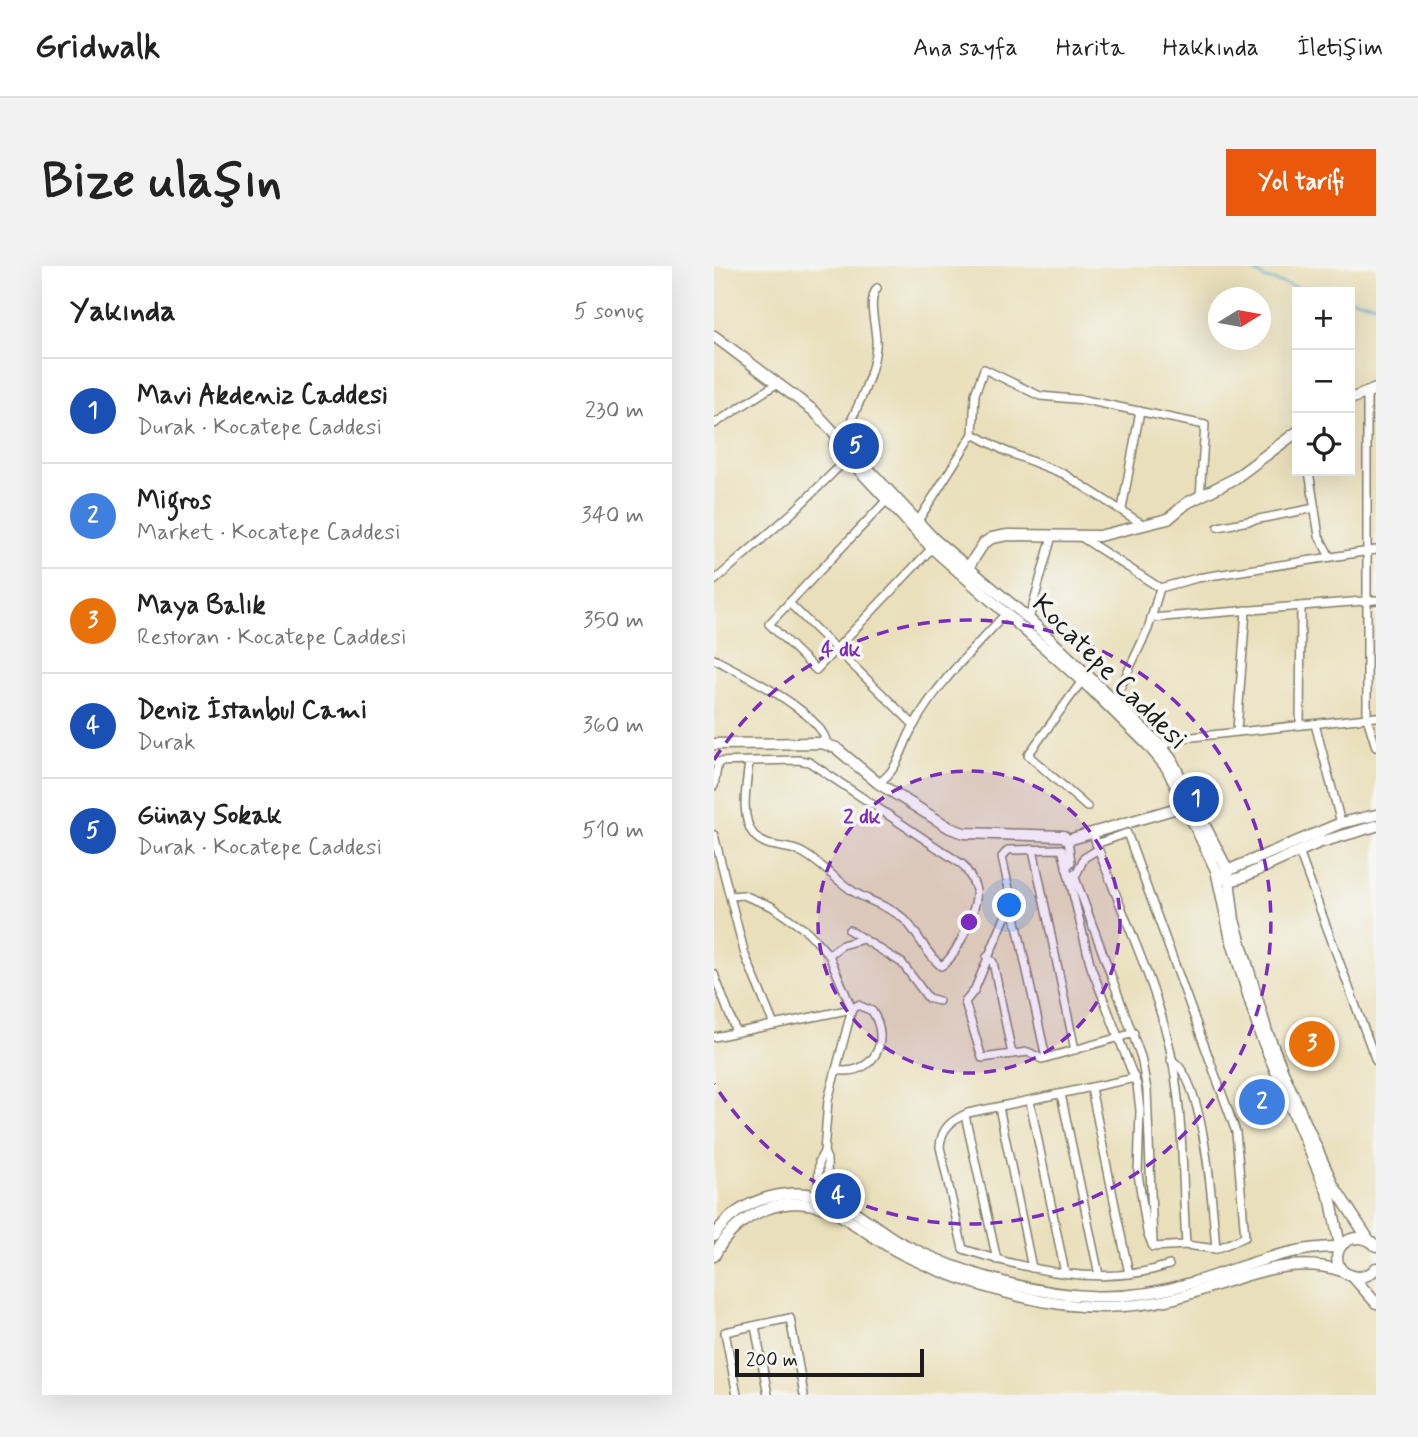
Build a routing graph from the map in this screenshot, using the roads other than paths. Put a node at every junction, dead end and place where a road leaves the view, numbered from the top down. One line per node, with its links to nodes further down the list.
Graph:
1 (877, 288): 11 (street)
2 (714, 336): 3 (main road, Kocatepe Caddesi)
3 (778, 383): 5 (main road, Kocatepe Caddesi); 8 (street)
4 (1372, 390): 6 (main road); 14 (street)
5 (795, 397): 11 (main road, Kocatepe Caddesi); 12 (main road, Kocatepe Caddesi)
6 (1355, 397)
7 (1140, 411): 9 (street); 15 (street); 18 (street)
8 (714, 424)
9 (973, 434): 18 (street); 19 (street)
10 (1292, 436): 15 (main road)
11 (842, 440): 19 (main road, Kocatepe Caddesi)
12 (848, 458): 16 (main road, Kocatepe Caddesi); 28 (street)
13 (1309, 476): 17 (street)
14 (1372, 486): 25 (street)
15 (1200, 496): 20 (main road)
16 (887, 500): 24 (main road, Kocatepe Caddesi); 32 (street)
17 (1315, 508): 21 (street); 26 (street)
18 (1122, 509): 20 (street)
19 (918, 521): 27 (main road, Kocatepe Caddesi)
20 (1146, 526): 23 (main road)
21 (1218, 527)
22 (1052, 536): 23 (main road); 27 (main road); 37 (street)
23 (1079, 536): 29 (street)
24 (932, 548): 27 (main road, Kocatepe Caddesi); 38 (street)
25 (1372, 550): 26 (street); 30 (street)
26 (1330, 557): 29 (street)
27 (966, 570): 35 (main road, Kocatepe Caddesi); 37 (main road, Kocatepe Caddesi)
28 (714, 581)
29 (1160, 588): 36 (street)
30 (1366, 600): 31 (street); 33 (street); 42 (street)
31 (1376, 600)
32 (789, 603): 38 (street); 38 (street)
33 (1301, 606): 34 (street); 45 (street)
34 (1246, 610): 36 (street); 46 (street)
35 (1007, 612): 40 (main road, Kocatepe Caddesi); 44 (street)
36 (1152, 618): 41 (street)
37 (1029, 619): 41 (main road, Kocatepe Caddesi)
38 (835, 649): 44 (street)
39 (714, 659): 48 (street)
40 (1082, 681): 55 (main road, Kocatepe Caddesi); 56 (street)
41 (1114, 701): 49 (main road, Kocatepe Caddesi)
42 (1372, 718): 43 (street); 50 (street)
43 (1315, 724): 45 (street); 58 (street)
44 (914, 725): 53 (street)
45 (1300, 725): 46 (street)
46 (1237, 730): 49 (street)
47 (714, 744): 48 (main road)
48 (827, 745): 53 (main road)
49 (1161, 747): 55 (main road, Kocatepe Caddesi)
50 (1376, 747)
51 (716, 762): 52 (street); 54 (street)
52 (750, 762): 52 (street)
53 (878, 783): 61 (main road)
54 (714, 786)
55 (1190, 804): 62 (main road); 66 (main road, Kocatepe Caddesi)
56 (1087, 807)
57 (1376, 815): 58 (main road)
58 (1342, 823): 66 (main road)
59 (1376, 825): 64 (main road)
60 (714, 835): 67 (street)
61 (1068, 840): 62 (main road); 65 (street)
62 (1096, 843): 65 (street); 84 (street); 101 (street)
63 (1033, 849): 65 (street); 68 (street); 81 (street)
64 (1299, 852): 66 (main road); 85 (street)
65 (1069, 872): 78 (street); 80 (street)
66 (1225, 876): 94 (main road, Kocatepe Caddesi); 96 (main road, Kocatepe Caddesi)
67 (730, 896): 71 (street); 76 (street)
68 (1013, 909): 72 (street); 83 (street)
69 (849, 930): 70 (street)
70 (864, 939): 71 (street); 74 (street)
71 (829, 955): 75 (street)
72 (987, 957): 82 (street); 82 (street)
73 (714, 974): 77 (street)
74 (939, 1001)
75 (852, 1009): 76 (street); 86 (street); 86 (street)
76 (774, 1025): 77 (street)
77 (736, 1032): 79 (street)
78 (1134, 1032): 80 (street); 98 (street)
79 (714, 1037)
80 (1119, 1038): 81 (street); 87 (street)
81 (1075, 1050): 83 (street)
82 (1012, 1054): 83 (street)
83 (1046, 1058)
84 (1171, 1060): 97 (street); 101 (street)
85 (1376, 1061)
86 (836, 1070): 93 (street)
87 (1135, 1078): 88 (street); 98 (street)
88 (1091, 1088): 89 (street); 109 (street)
89 (1061, 1094): 90 (street); 110 (street)
90 (1030, 1101): 91 (street); 108 (street)
91 (999, 1107): 92 (street); 105 (street)
92 (965, 1115): 103 (street); 103 (street)
93 (823, 1203): 95 (main road); 99 (main road); 102 (main road); 107 (main road)
94 (1337, 1230): 99 (main road); 100 (main road, Kocatepe Caddesi)
95 (714, 1236)
96 (1373, 1243): 100 (main road)
97 (1186, 1245): 98 (street); 101 (street)
98 (1153, 1247)
99 (1317, 1247): 100 (main road)
100 (1340, 1247): 107 (main road, Kocatepe Caddesi)
101 (1216, 1249)
102 (714, 1256)
103 (997, 1260): 105 (street)
104 (1169, 1265): 109 (street)
105 (1032, 1268): 108 (street)
106 (1376, 1268): 111 (main road)
107 (1342, 1271): 111 (main road)
108 (1065, 1273): 110 (street)
109 (1129, 1274): 110 (street)
110 (1099, 1275)
111 (1353, 1277): 112 (main road)
112 (1376, 1303)
113 (755, 1326): 114 (street); 115 (street); 116 (street)
114 (737, 1395)
115 (768, 1395)
116 (804, 1395)

